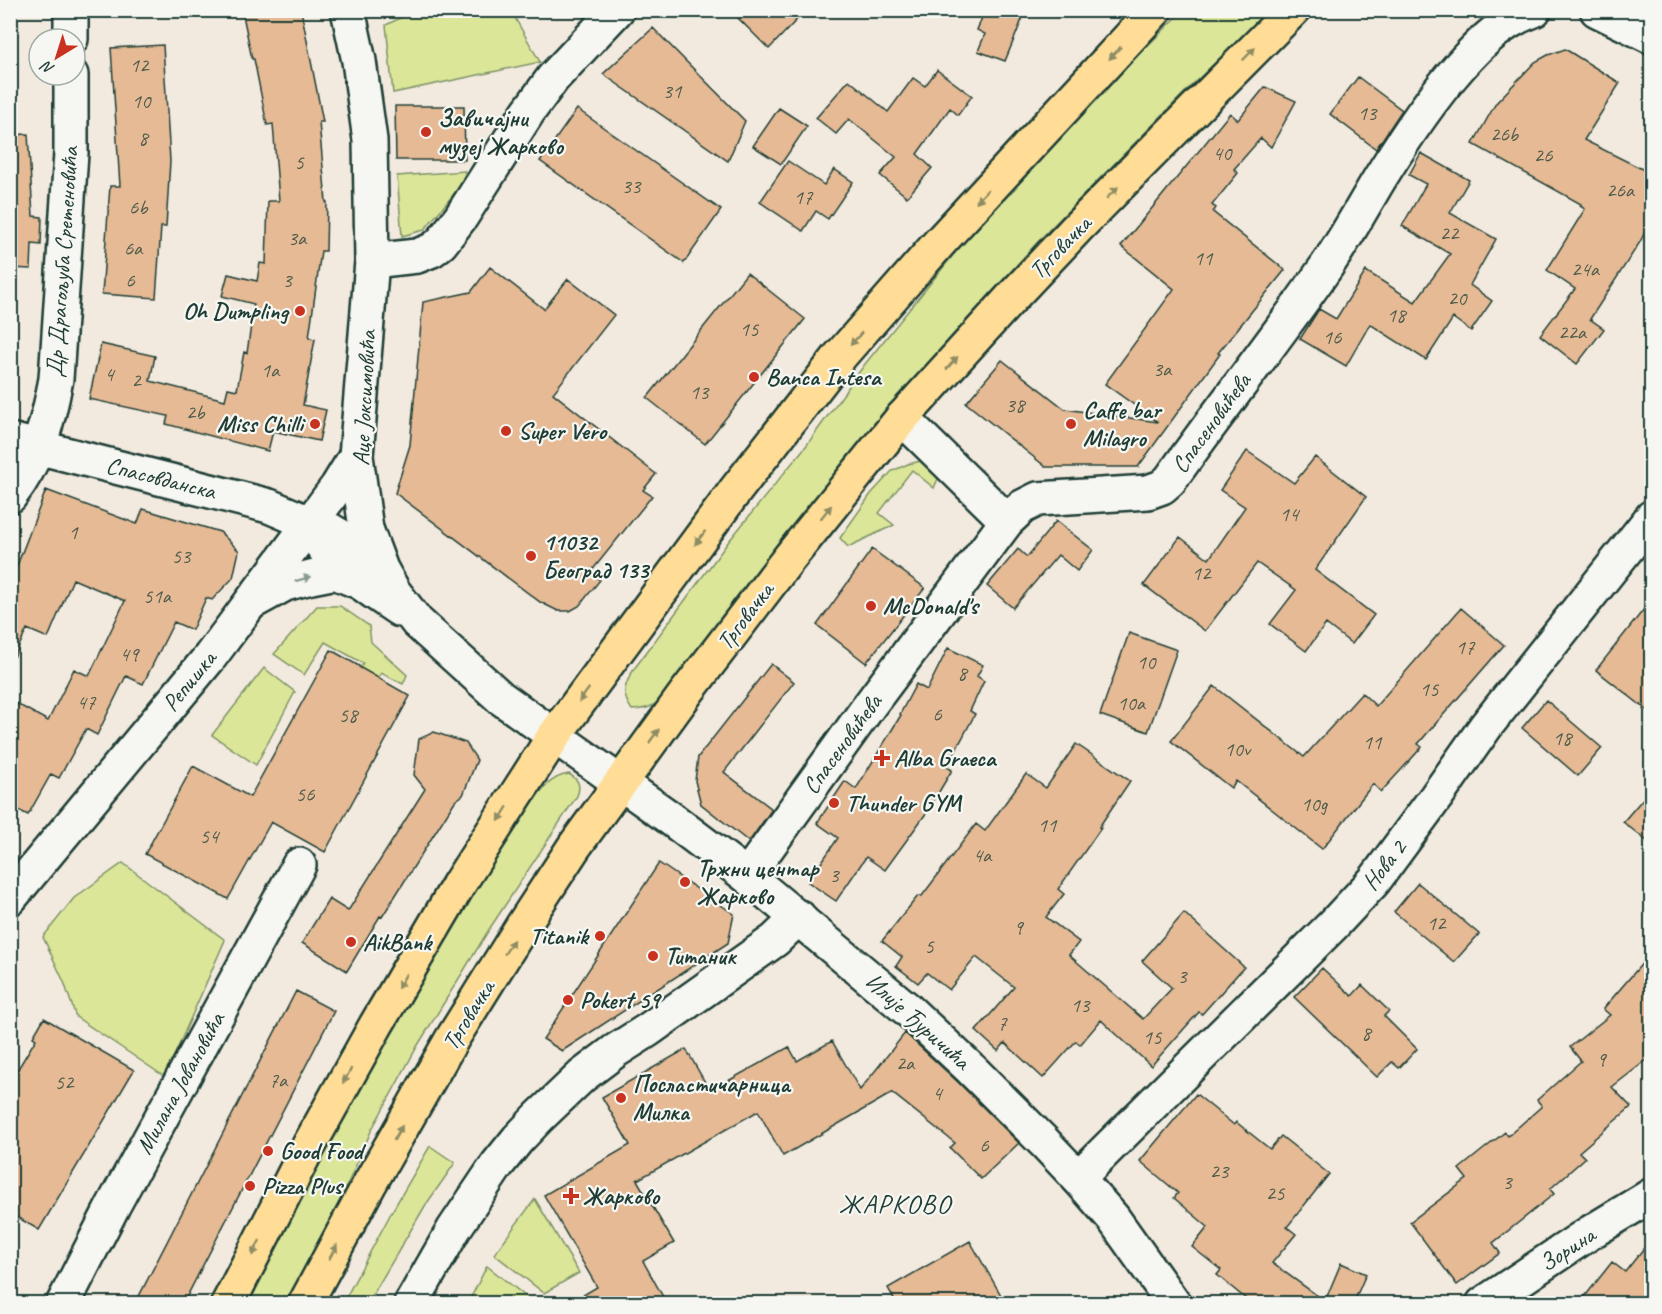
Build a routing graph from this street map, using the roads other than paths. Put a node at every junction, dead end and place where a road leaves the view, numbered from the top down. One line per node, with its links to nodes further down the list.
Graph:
1 (70, 10): 8 (street)
2 (348, 10): 11 (street, Аце Јоксимовића)
3 (617, 10): 11 (street)
4 (1155, 10): 21 (main road, one-way to 21)
5 (1293, 10): 12 (main road, Трговачка, one-way to 5)
6 (1597, 10): 9 (street)
7 (1522, 15): 17 (street, Спасеновићева)
8 (71, 27)
9 (1652, 37)
10 (71, 87): 13 (street, Др Драгољуба Сретеновића)
11 (372, 261): 14 (street, Аце Јоксимовића)
12 (902, 418): 17 (street); 22 (main road, Трговачка, one-way to 12)
13 (25, 444): 15 (street, Др Драгољуба Сретеновића); 18 (street, Спасовданска)
14 (357, 456): 18 (street, Репишка); 19 (street, Аце Јоксимовића)
15 (10, 496)
16 (1652, 517): 27 (street, Нова 2)
17 (1007, 521): 24 (street, Спасеновићева)
18 (309, 523): 19 (street); 20 (street, Репишка)
19 (370, 575): 20 (street, one-way to 19); 21 (street, Аце Јоксимовића)
20 (250, 603): 25 (street, Репишка)
21 (554, 736): 22 (street, Аце Јоксимовића); 31 (main road, one-way to 31)
22 (620, 783): 24 (street, Илије Ђуричића); 32 (main road, Трговачка, one-way to 22)
23 (299, 865): 30 (street, Милана Јовановића)
24 (747, 876): 26 (street, Илије Ђуричића)
25 (10, 898)
26 (799, 917): 27 (street, Илије Ђуричића); 33 (street)
27 (1078, 1178): 34 (street, Илије Ђуричића)
28 (1652, 1195): 29 (street, Зорина)
29 (1484, 1303)
30 (63, 1304)
31 (228, 1304)
32 (305, 1304)
33 (411, 1304)
34 (1174, 1304)

